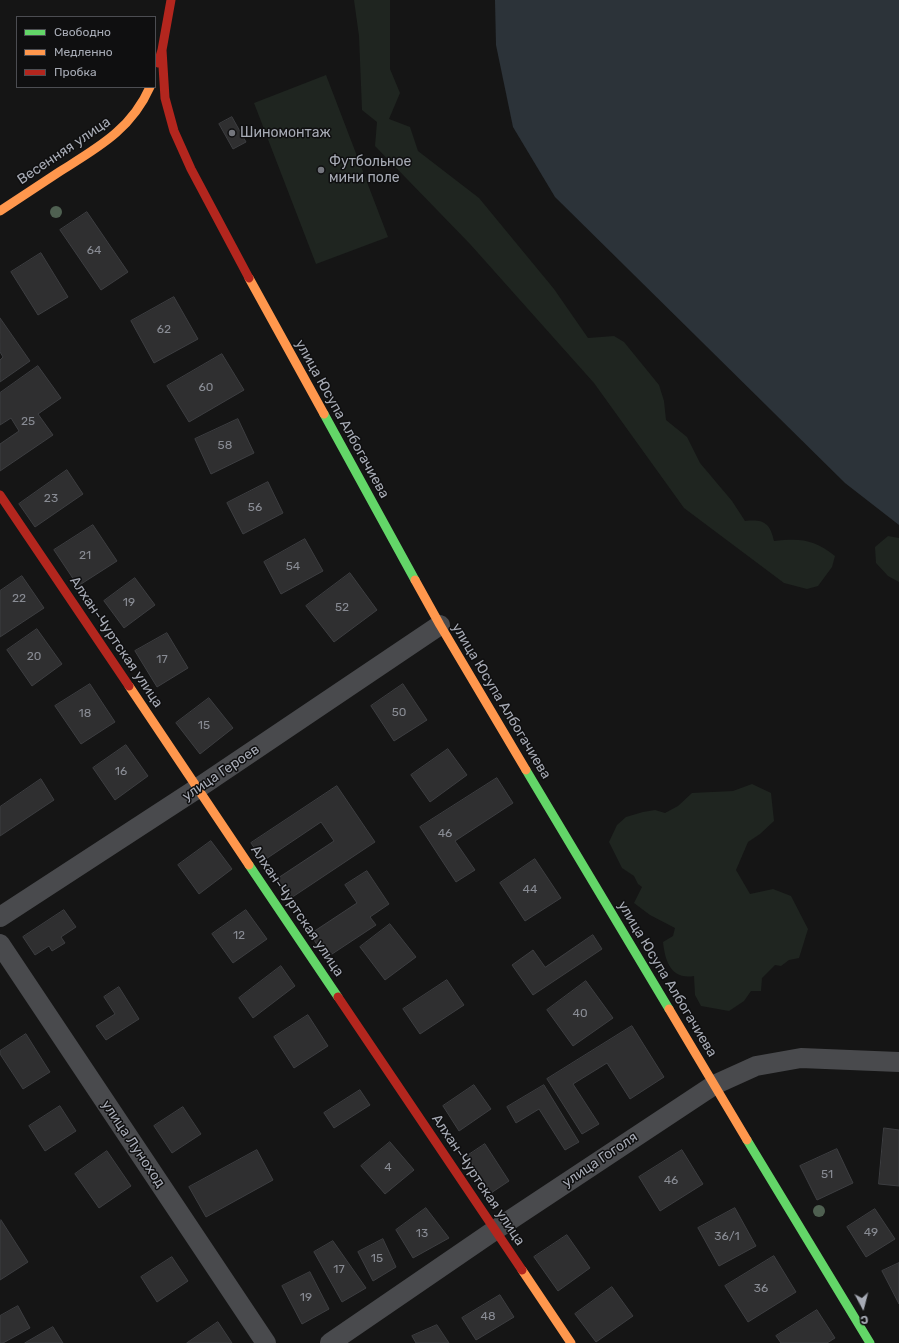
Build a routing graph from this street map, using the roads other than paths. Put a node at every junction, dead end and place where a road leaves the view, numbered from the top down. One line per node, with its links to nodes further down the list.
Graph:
1 (171, 0): 2 (street)
2 (162, 50): 3 (street); 7 (street, улица Юсупа Албогачиева)
3 (156, 69)
4 (150, 88): 5 (street, Весенняя улица)
5 (0, 211)
6 (0, 495): 8 (street, Алхан-Чуртская улица)
7 (440, 625): 8 (street, улица Героев); 12 (street, улица Юсупа Албогачиева)
8 (198, 788): 9 (street, улица Героев); 13 (street, Алхан-Чуртская улица)
9 (0, 917)
10 (0, 944): 14 (street, улица Луноход)
11 (899, 1062): 12 (street, улица Гоголя)
12 (714, 1085): 13 (street, улица Гоголя); 17 (street, улица Юсупа Албогачиева)
13 (495, 1230): 15 (street, улица Гоголя); 16 (street, Алхан-Чуртская улица)
14 (266, 1343)
15 (330, 1343)
16 (571, 1343)
17 (870, 1343)

